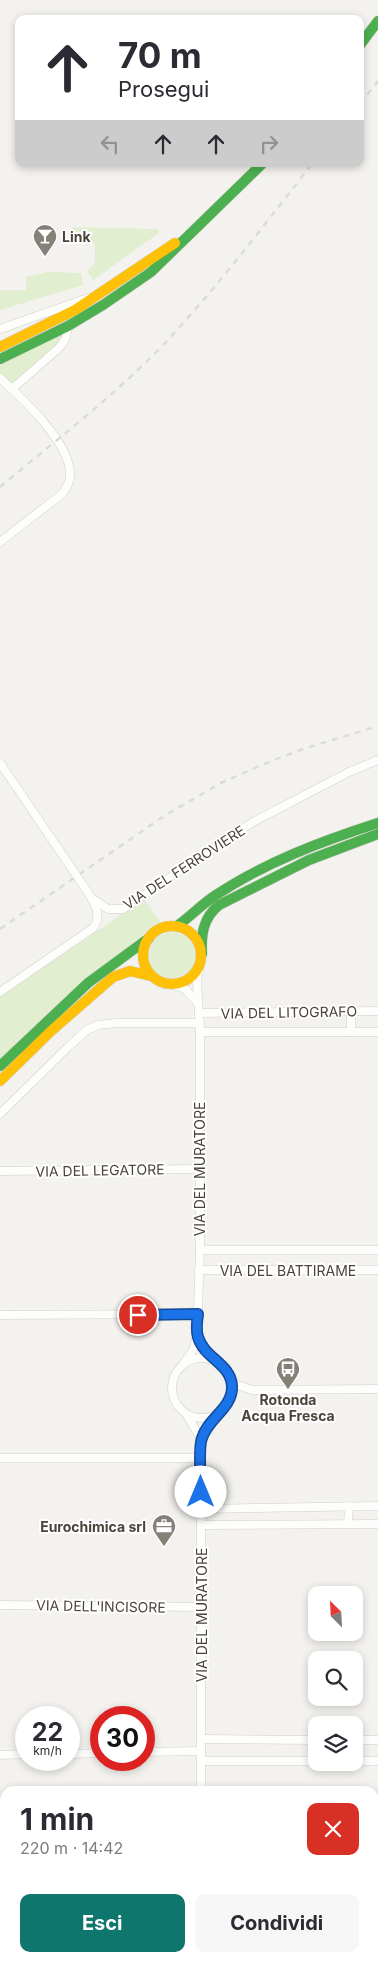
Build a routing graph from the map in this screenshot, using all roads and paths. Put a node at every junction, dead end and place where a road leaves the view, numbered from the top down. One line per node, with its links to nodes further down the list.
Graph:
1 (378, 22): 2 (main road)
2 (364, 40)
3 (259, 167): 4 (main road)
4 (209, 216): 5 (main road); 6 (main road)
5 (101, 294): 7 (street); 8 (main road)
6 (68, 326): 9 (main road); 11 (street)
7 (0, 329)
8 (0, 348)
9 (0, 359)
10 (0, 378): 11 (street)
11 (12, 389): 12 (street)
12 (0, 542)
13 (378, 760): 17 (street, VIA DEL FERROVIERE)
14 (0, 763): 17 (street, bridge)
15 (378, 823): 18 (main road)
16 (378, 834): 20 (main road)
17 (93, 899): 24 (street)
18 (177, 926): 19 (main road); 20 (main road)
19 (149, 938): 22 (main road); 33 (main road)
20 (202, 954): 21 (main road)
21 (199, 968): 23 (main road); 25 (street, VIA DEL MURATORE)
22 (151, 976): 23 (main road); 34 (main road)
23 (174, 985): 25 (street)
24 (0, 992)
25 (198, 1003): 28 (street, VIA DEL MURATORE)
26 (351, 1011): 27 (street, VIA DEL LITOGRAFO); 28 (street, VIA DEL LITOGRAFO); 31 (street)
27 (378, 1011)
28 (199, 1013): 29 (street, VIA DEL MURATORE)
29 (200, 1023): 30 (street, VIA DEL MURATORE); 35 (street)
30 (200, 1032): 31 (street, VIA DEL LITOGRAFO); 36 (street, VIA DEL MURATORE)
31 (351, 1032): 32 (street, VIA DEL LITOGRAFO)
32 (378, 1032)
33 (0, 1066)
34 (0, 1081)
35 (0, 1114)
36 (199, 1169): 37 (street, VIA DEL LEGATORE); 38 (street, VIA DEL MURATORE)
37 (0, 1171)
38 (200, 1250): 39 (street, VIA DEL BATTIRAME); 40 (street, VIA DEL MURATORE)
39 (378, 1250)
40 (199, 1270): 41 (street, VIA DEL BATTIRAME); 42 (street, VIA DEL MURATORE)
41 (378, 1270)
42 (198, 1314): 43 (street); 44 (street, VIA DEL MURATORE)
43 (0, 1315)
44 (197, 1336): 45 (street); 46 (street, VIA DEL MURATORE)
45 (214, 1360): 46 (street); 47 (street)
46 (184, 1363): 52 (street)
47 (232, 1383): 49 (street); 50 (street)
48 (378, 1389): 49 (street)
49 (252, 1390): 50 (street)
50 (230, 1398): 51 (street)
51 (218, 1414): 52 (street); 53 (street)
52 (187, 1415): 53 (street)
53 (201, 1439): 55 (street, VIA DEL MURATORE)
54 (0, 1458): 55 (street)
55 (201, 1458): 58 (street, VIA DEL MURATORE)
56 (349, 1506): 57 (street); 58 (street); 59 (street)
57 (378, 1506)
58 (201, 1509): 61 (street, VIA DEL MURATORE)
59 (348, 1524): 60 (street); 61 (street)
60 (378, 1524)
61 (201, 1525): 63 (street, VIA DEL MURATORE)
62 (0, 1605): 63 (street, VIA DELL'INCISORE)
63 (201, 1607): 64 (street, VIA DEL MURATORE)
64 (201, 1740): 65 (street); 68 (street, VIA DEL MURATORE)
65 (308, 1740)
66 (363, 1740): 67 (street)
67 (378, 1740)
68 (201, 1751): 69 (street); 72 (street, VIA DEL MURATORE)
69 (155, 1752)
70 (15, 1754): 71 (street)
71 (0, 1755)
72 (201, 1761): 73 (street); 76 (street, VIA DEL MURATORE)
73 (308, 1761)
74 (363, 1761): 75 (street)
75 (378, 1761)
76 (201, 1786)

